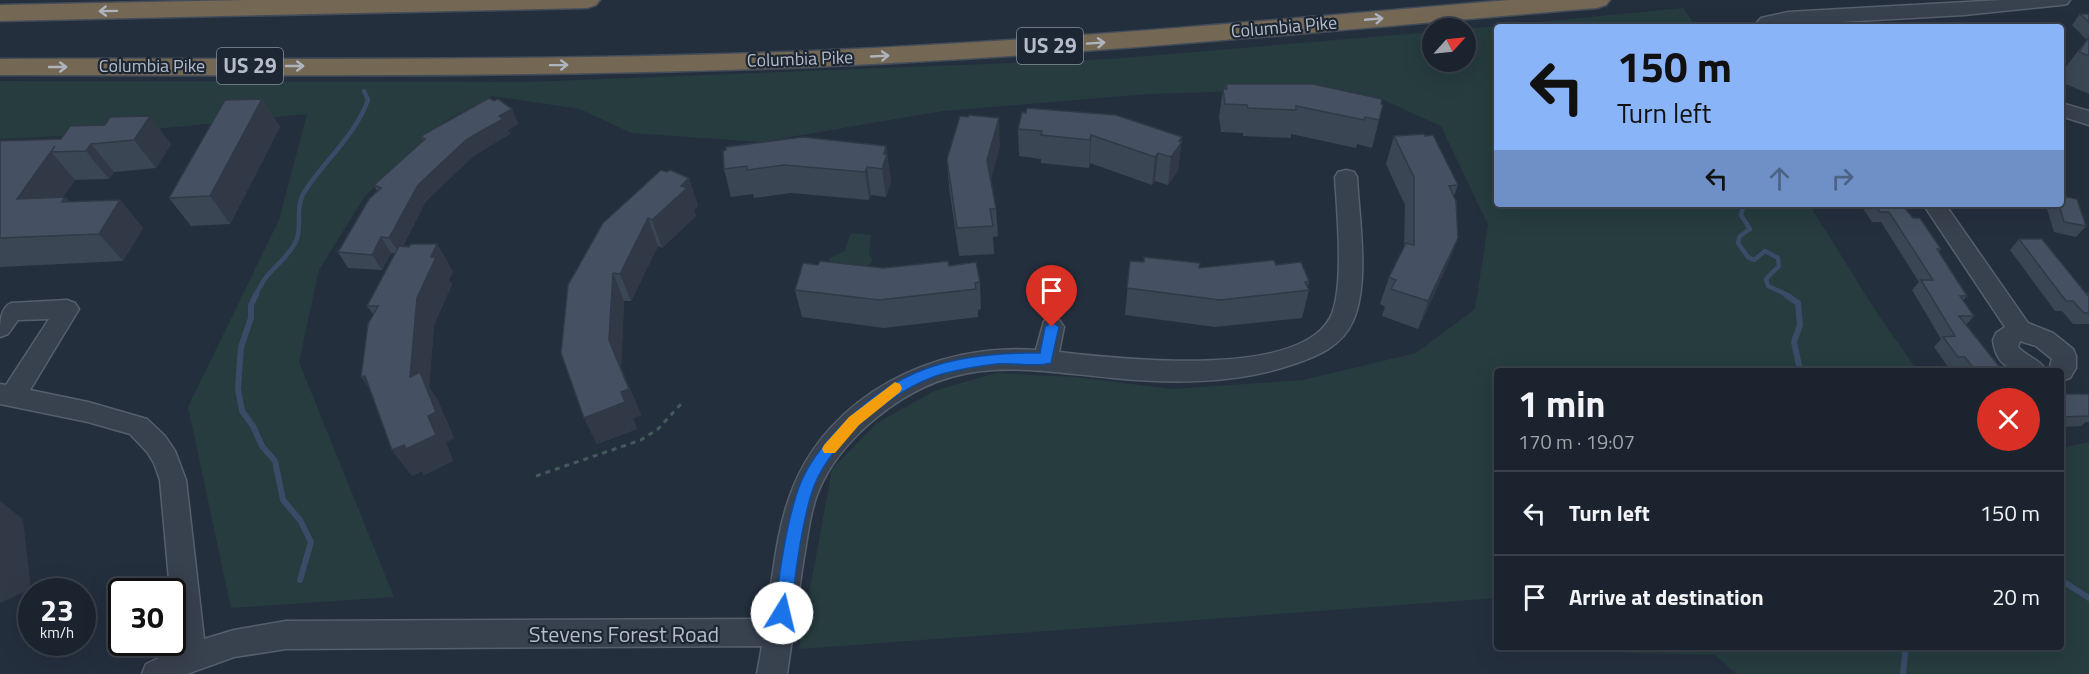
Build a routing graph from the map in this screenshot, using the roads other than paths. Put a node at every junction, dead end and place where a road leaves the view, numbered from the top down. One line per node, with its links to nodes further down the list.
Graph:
1 (587, 0): 4 (highway, one-way to 4)
2 (1597, 0): 6 (highway, Columbia Pike / US 29, one-way to 2)
3 (2061, 0): 5 (street)
4 (0, 14)
5 (1766, 24)
6 (0, 67)
7 (2064, 110): 8 (street)
8 (2089, 118)
9 (1346, 177): 14 (street)
10 (1936, 207): 13 (street)
11 (1052, 327): 14 (street)
12 (0, 328): 17 (street)
13 (2021, 332): 15 (street); 16 (street)
14 (1046, 359): 18 (street)
15 (2031, 368)
16 (2063, 368)
17 (6, 395): 19 (street)
18 (779, 632): 19 (street, Stevens Forest Road); 21 (street)
19 (191, 656): 20 (street, Stevens Forest Road)
20 (157, 674)
21 (772, 674)

